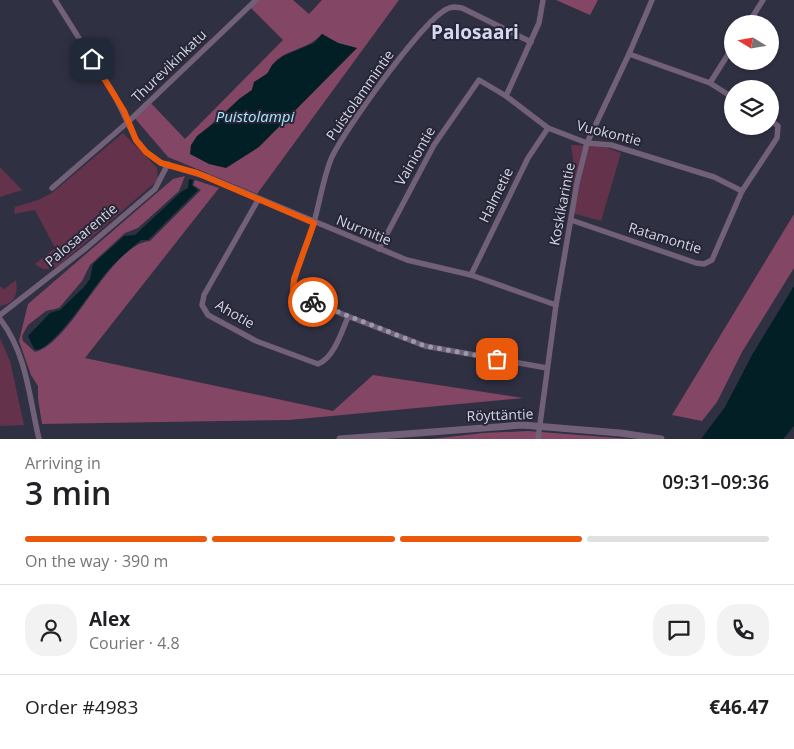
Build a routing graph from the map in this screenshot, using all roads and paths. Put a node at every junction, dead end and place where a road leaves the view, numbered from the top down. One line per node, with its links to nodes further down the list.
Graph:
1 (55, 0): 14 (street, Nurmitie)
2 (256, 0): 14 (street, Thurevikinkatu)
3 (543, 0): 7 (street)
4 (652, 0): 8 (street, Koskikarintie)
5 (763, 0): 6 (street)
6 (754, 15)
7 (531, 42): 13 (street); 23 (street, Puistolammintie)
8 (630, 54): 11 (street); 17 (street, Koskikarintie)
9 (724, 61): 11 (street)
10 (480, 80): 13 (street, Vuokontie); 24 (street, Vainiontie)
11 (710, 84): 12 (street)
12 (724, 92)
13 (506, 96): 15 (street, Vuokontie)
14 (128, 122): 18 (street, Nurmitie); 19 (street, Thurevikinkatu)
15 (548, 128): 17 (street, Vuokontie); 25 (street, Halmetie)
16 (777, 135): 20 (street, Ratamontie)
17 (587, 143): 20 (street, Vuokontie); 22 (street, Koskikarintie)
18 (168, 164): 21 (street, Nurmitie); 27 (street, Palosaarentie)
19 (52, 188)
20 (742, 191): 22 (street, Ratamontie)
21 (258, 200): 23 (street, Nurmitie); 28 (street, Ahotie)
22 (570, 220): 26 (street, Koskikarintie)
23 (314, 223): 24 (street, Nurmitie); 28 (street, Puistolammintie)
24 (380, 250): 25 (street, Nurmitie)
25 (471, 275): 26 (street, Nurmitie)
26 (556, 305): 30 (street, Koskikarintie)
27 (0, 315)
28 (348, 317): 30 (street, Puistolammintie)
29 (0, 320): 32 (street)
30 (547, 368): 31 (street, Koskikarintie)
31 (540, 426): 33 (street, Röyttäntie); 34 (street, Koskikarintie); 35 (street, Röyttäntie)
32 (39, 439)
33 (340, 439)
34 (538, 439)
35 (661, 439)

